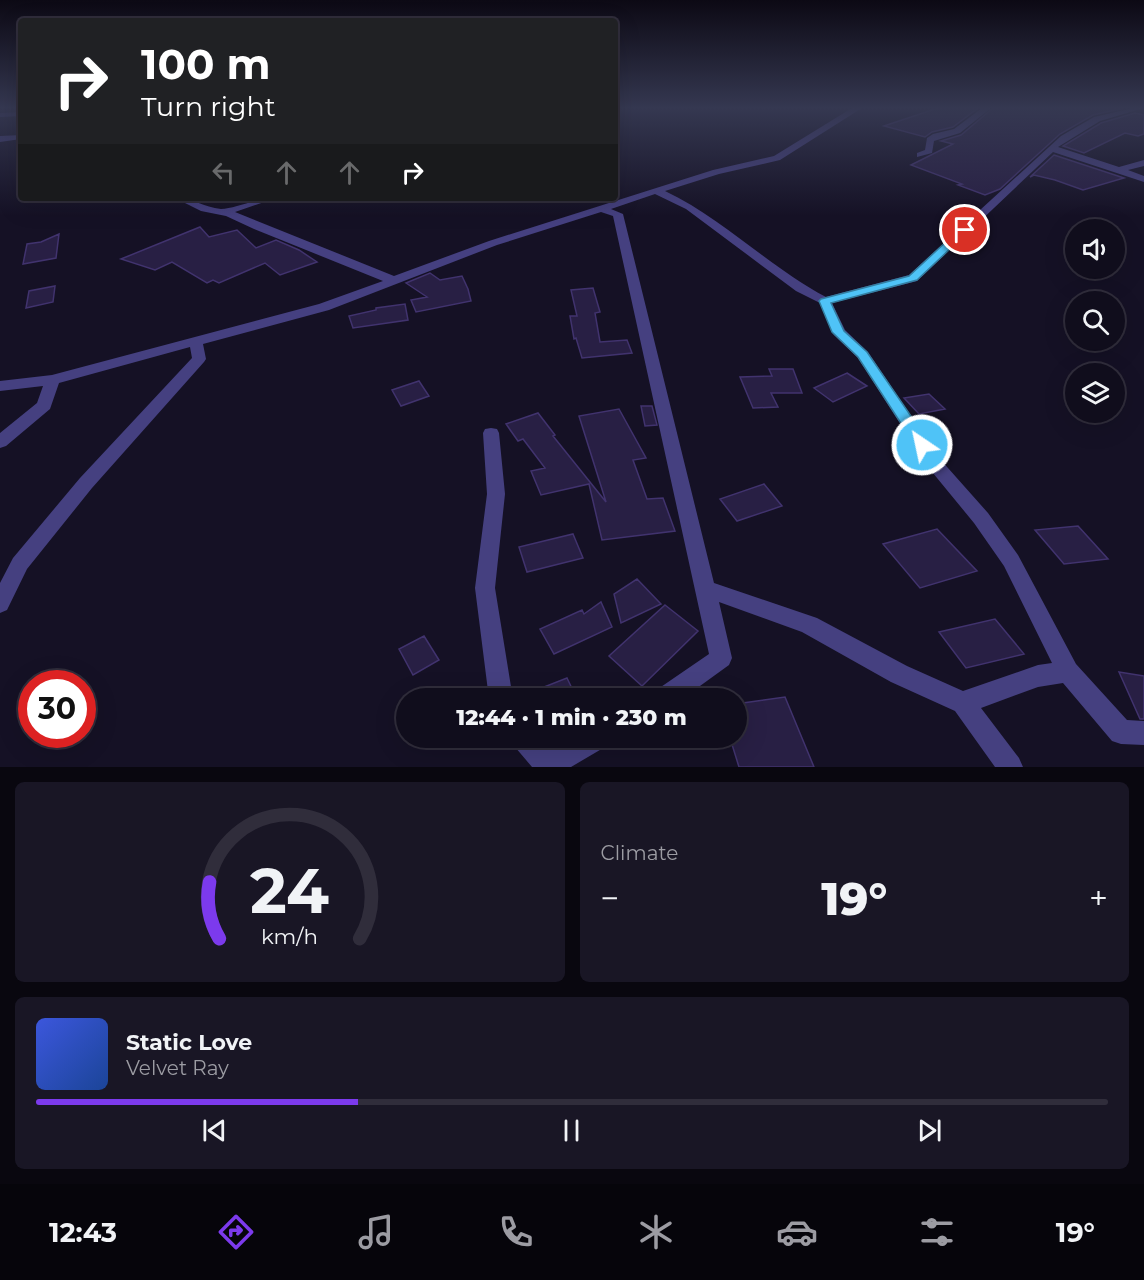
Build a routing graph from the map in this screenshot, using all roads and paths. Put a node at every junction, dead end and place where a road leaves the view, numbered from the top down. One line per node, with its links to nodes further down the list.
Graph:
1 (801, 144): 9 (street)
2 (930, 144): 5 (street)
3 (1059, 144): 4 (street)
4 (1054, 149): 7 (street); 15 (street)
5 (920, 155)
6 (1144, 163): 7 (street)
7 (1119, 170): 8 (street)
8 (1144, 179)
9 (656, 191): 12 (street); 15 (street)
10 (187, 201): 13 (street)
11 (261, 201): 13 (street)
12 (601, 209): 14 (street); 21 (street)
13 (224, 212): 14 (street)
14 (392, 280): 16 (street)
15 (825, 301): 23 (street)
16 (196, 341): 17 (street); 22 (street)
17 (52, 380): 18 (street); 20 (street)
18 (0, 386)
19 (491, 433): 24 (street)
20 (0, 442)
21 (706, 589): 25 (street); 26 (street)
22 (0, 604)
23 (1068, 672): 26 (street); 27 (street)
24 (499, 688)
25 (679, 688)
26 (963, 703): 31 (street)
27 (1144, 733)
28 (532, 748): 30 (street)
29 (579, 748): 30 (street)
30 (548, 767)
31 (1010, 767)

